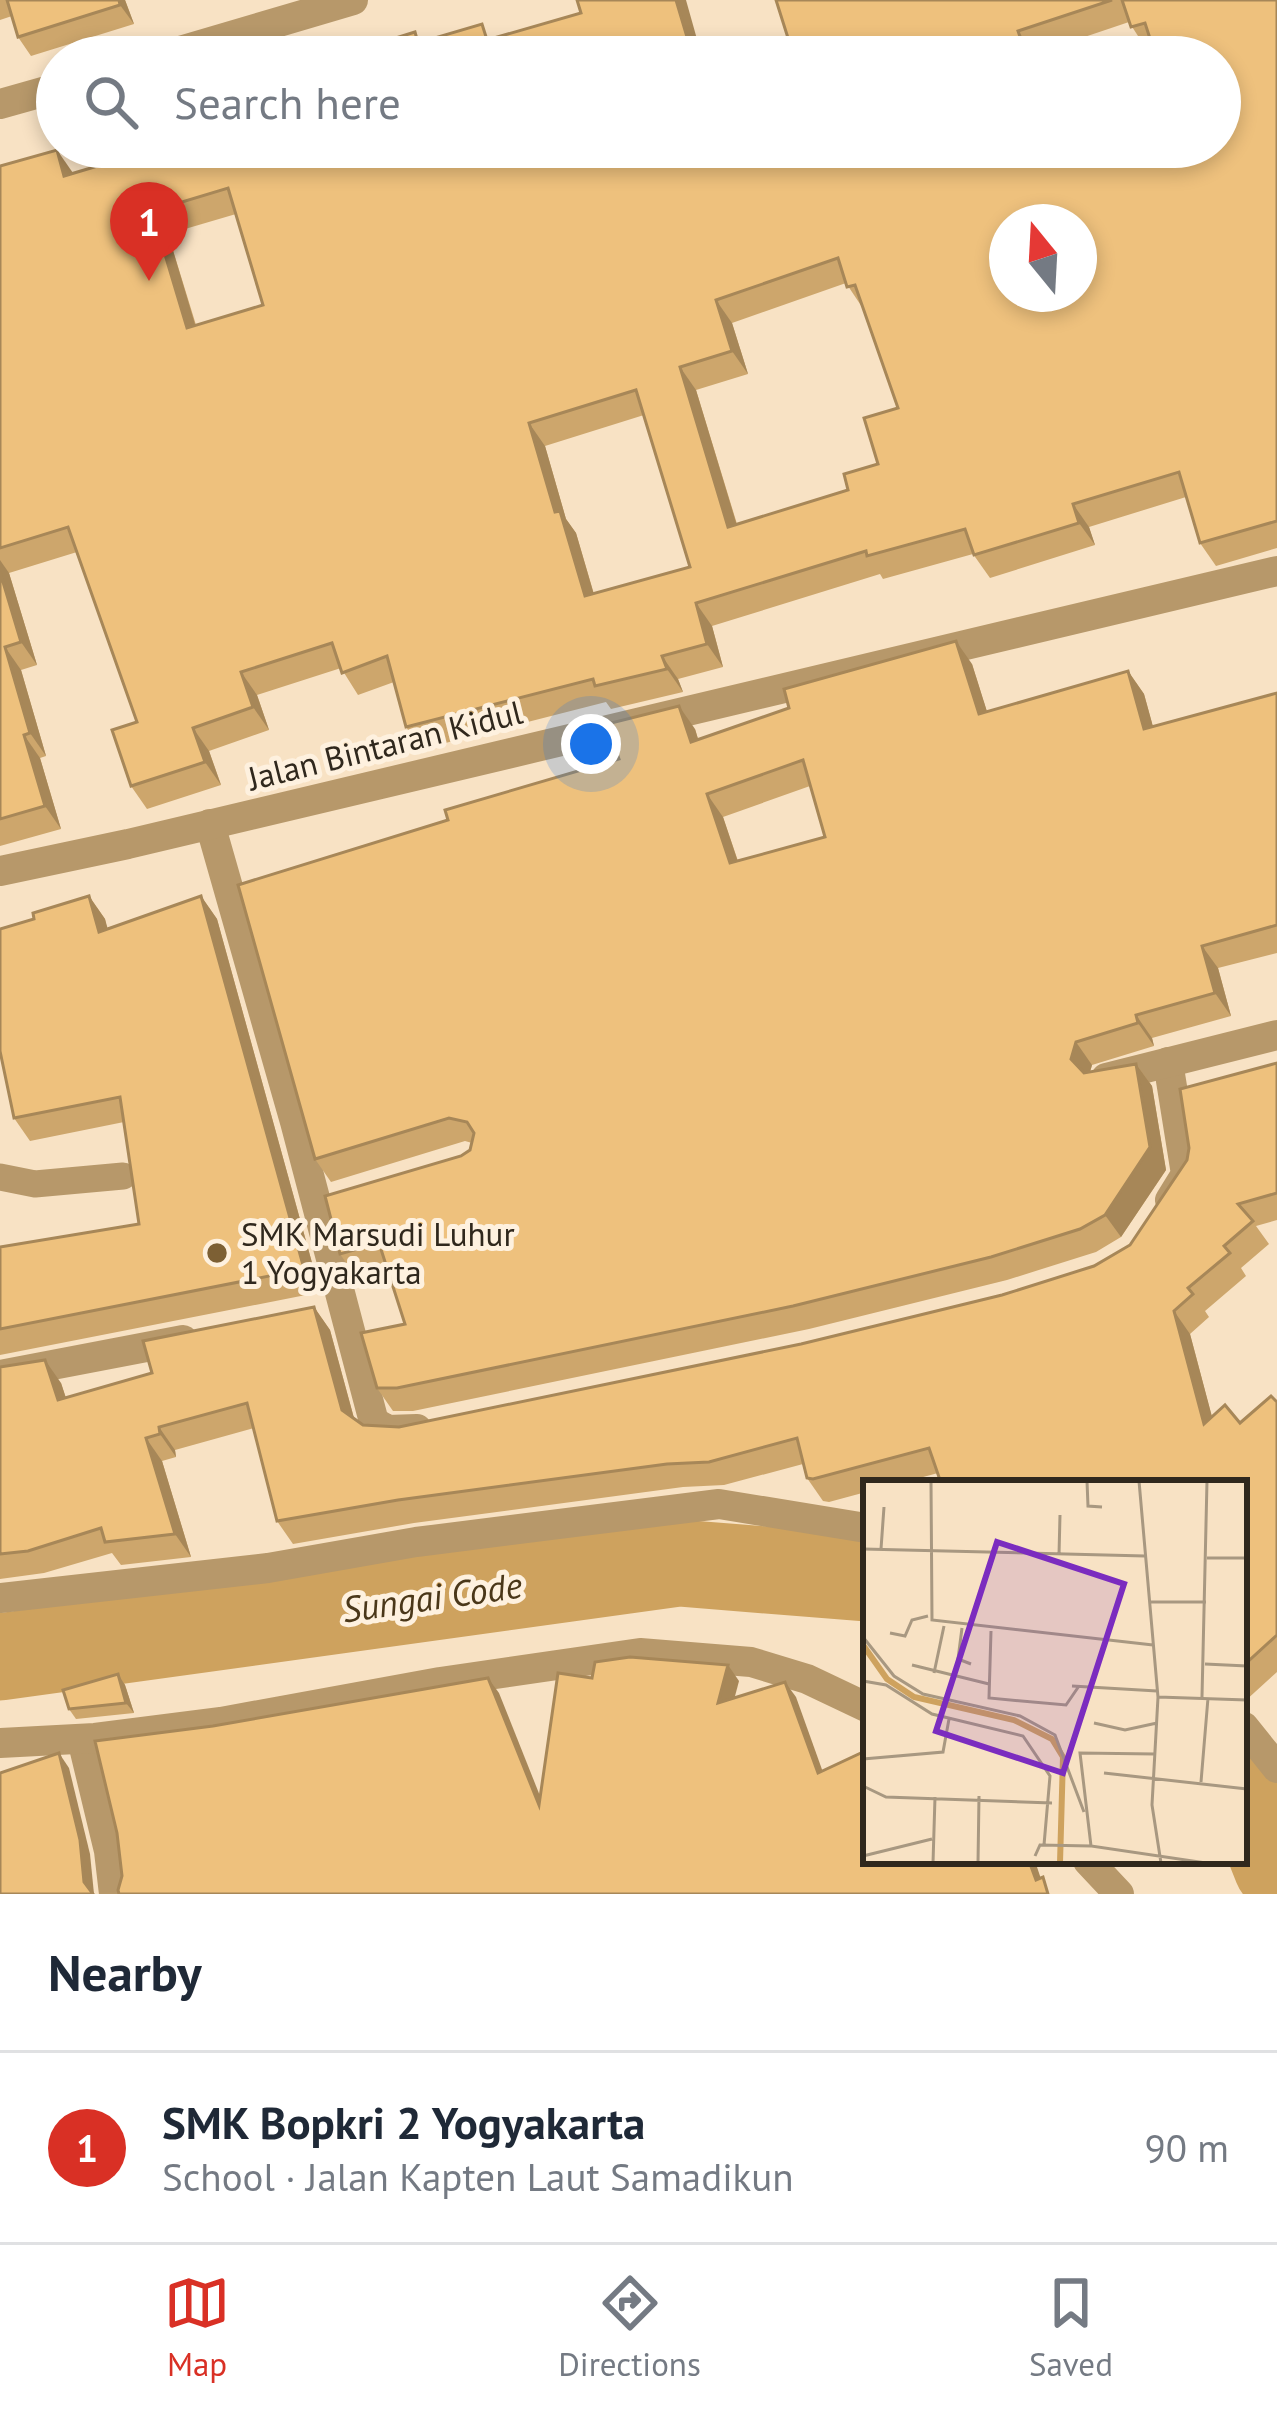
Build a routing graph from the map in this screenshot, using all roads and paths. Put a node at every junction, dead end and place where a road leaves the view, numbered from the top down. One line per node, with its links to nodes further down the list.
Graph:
1 (353, 0): 2 (street)
2 (231, 36)
3 (36, 94): 4 (street)
4 (0, 104)
5 (1277, 571): 6 (street, Jalan Bintaran Kidul)
6 (210, 824): 7 (street, Jalan Bintaran Kidul); 14 (street)
7 (0, 871)
8 (1277, 1035): 9 (street)
9 (1168, 1062): 10 (street); 13 (street)
10 (1106, 1078)
11 (123, 1176): 12 (lane)
12 (0, 1177)
13 (1148, 1234)
14 (344, 1307): 15 (street); 18 (street)
15 (306, 1315)
16 (202, 1336): 17 (street)
17 (0, 1375)
18 (437, 1425)
19 (863, 1528): 20 (street)
20 (0, 1598)
21 (863, 1706): 23 (street)
22 (1247, 1731): 25 (street)
23 (82, 1738): 24 (street); 27 (street)
24 (0, 1743)
25 (1277, 1768)
26 (1091, 1864): 28 (street)
27 (114, 1894)
28 (1119, 1894)

